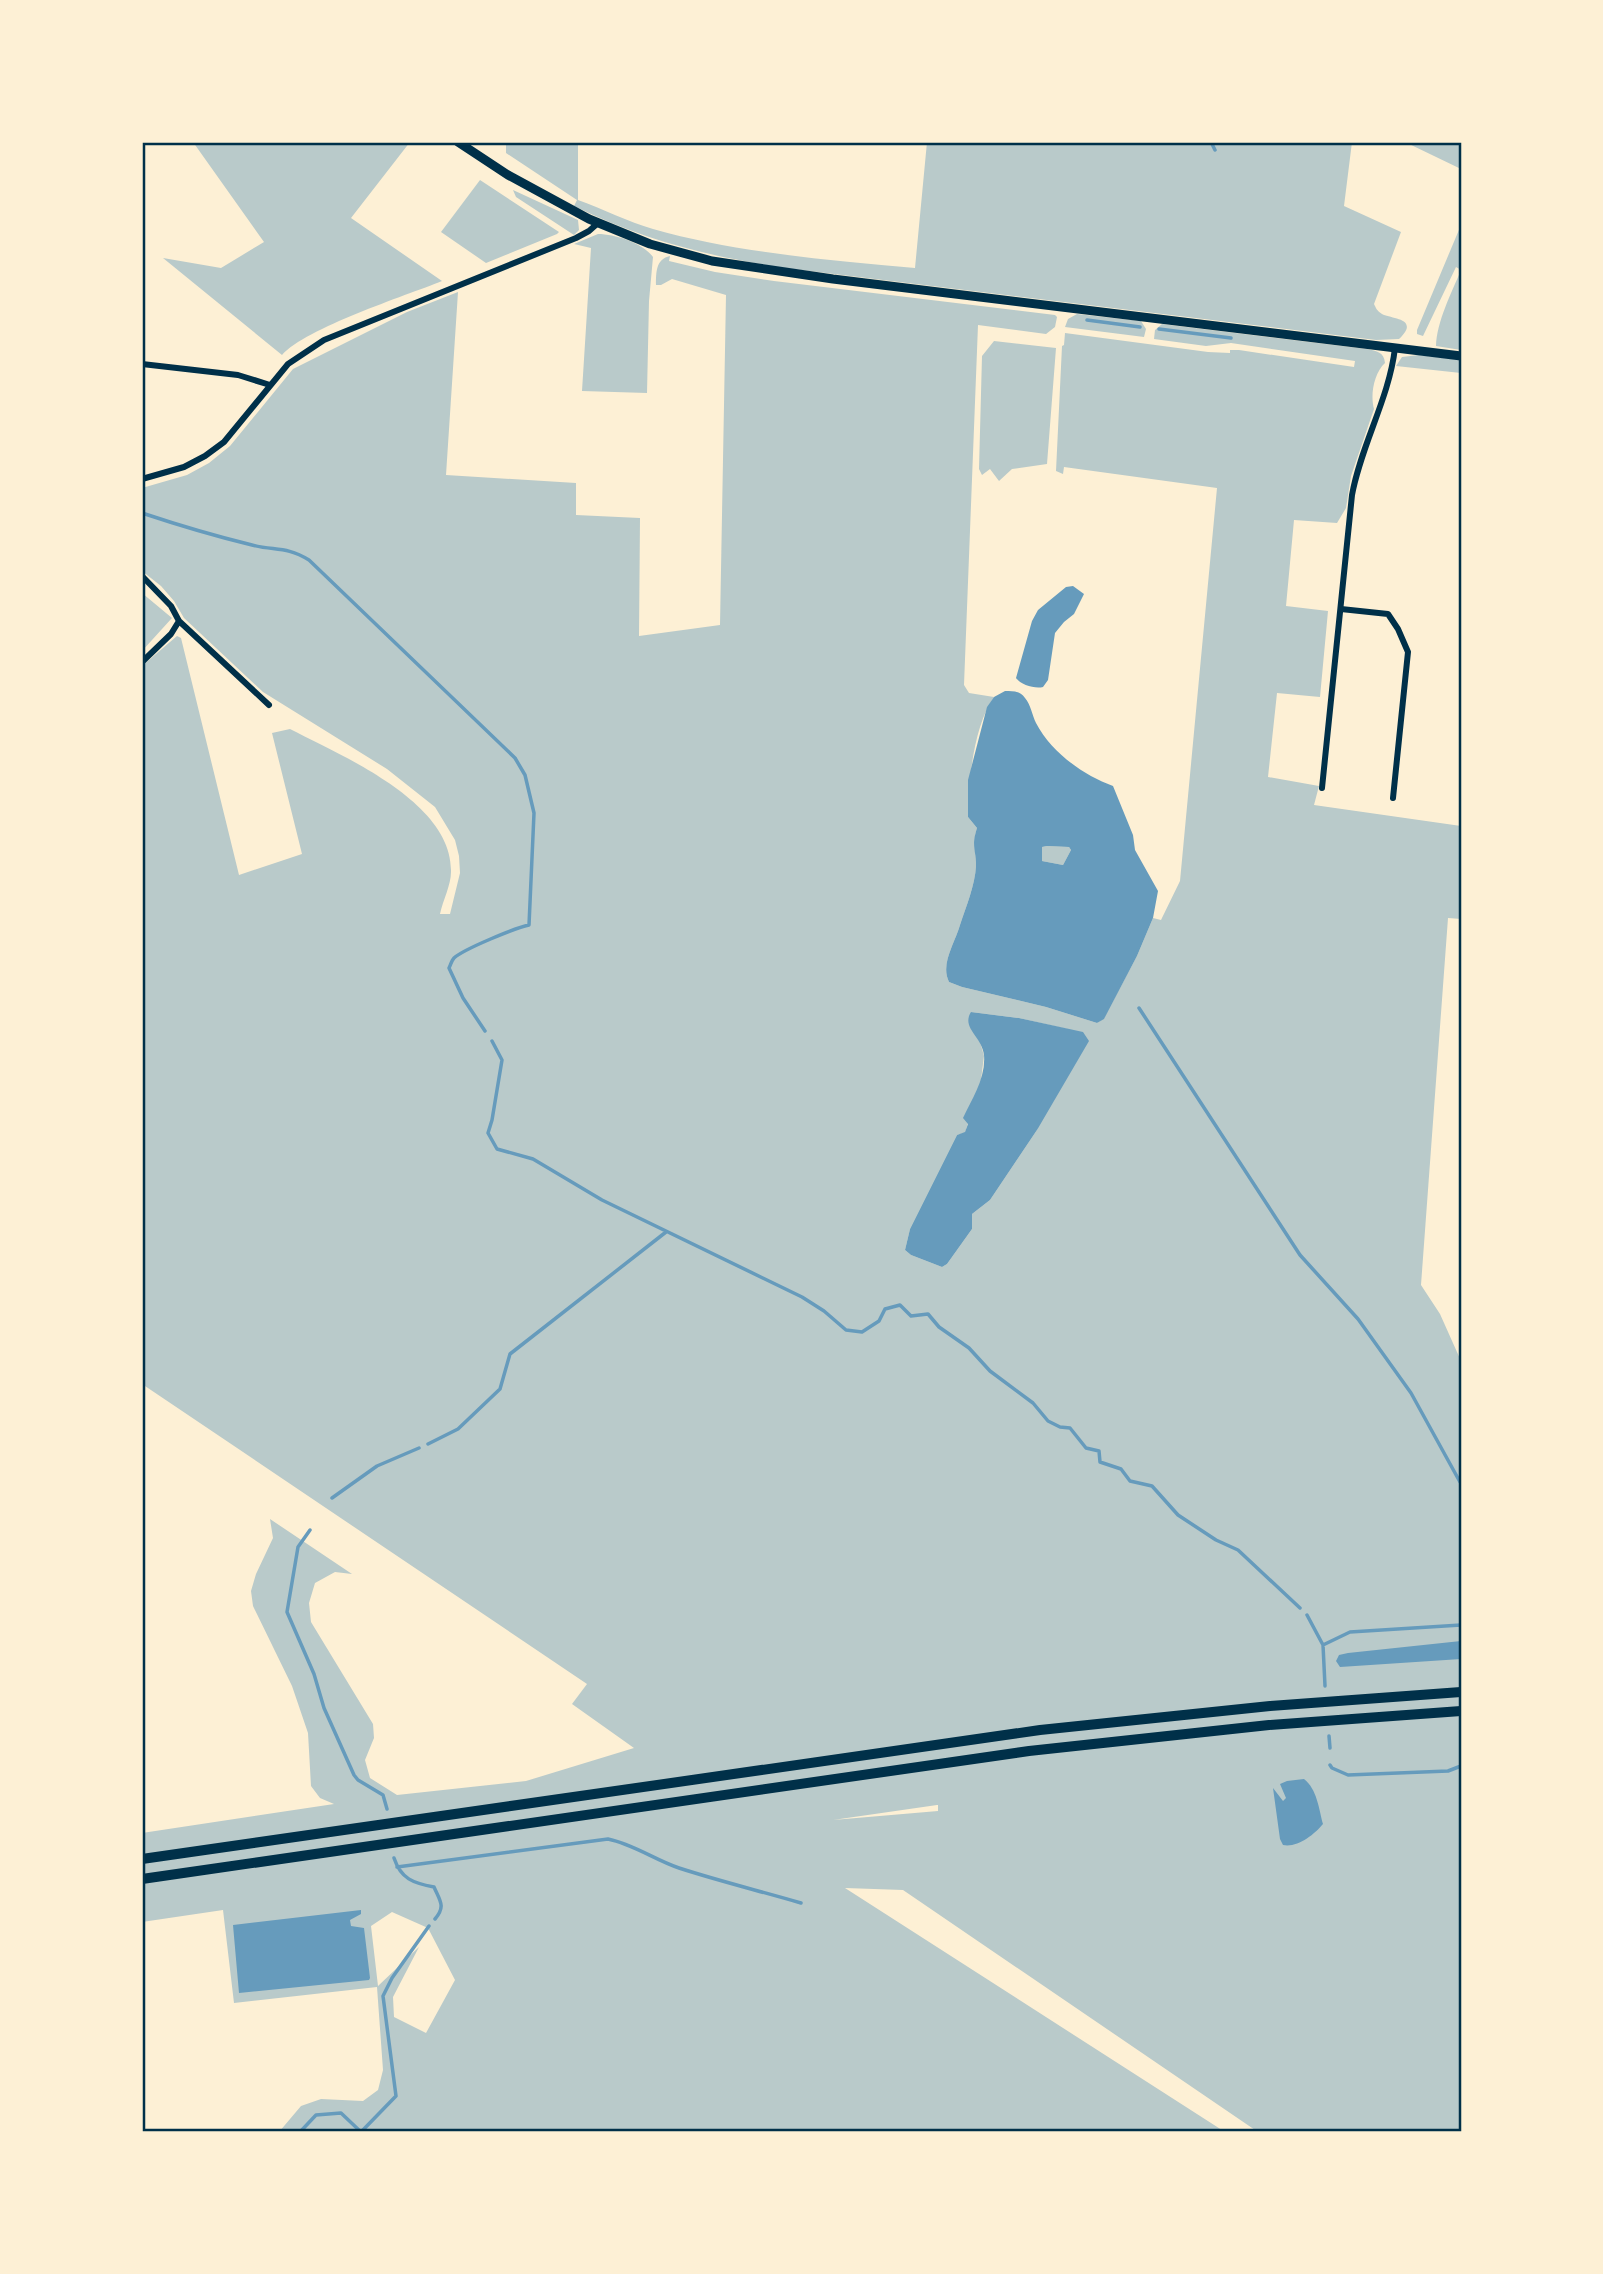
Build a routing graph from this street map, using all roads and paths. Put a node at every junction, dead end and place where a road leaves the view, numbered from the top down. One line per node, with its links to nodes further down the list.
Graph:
1 (458, 142): 2 (main road)
2 (597, 223): 3 (main road); 6 (street)
3 (1395, 348): 4 (main road); 9 (street)
4 (1461, 356)
5 (142, 364): 6 (street)
6 (271, 385): 7 (street)
7 (142, 480)
8 (142, 576): 10 (street)
9 (1341, 609): 13 (street); 14 (street)
10 (179, 621): 11 (street); 12 (street)
11 (142, 662)
12 (269, 705)
13 (1322, 788)
14 (1394, 798)
15 (1461, 1692): 17 (highway)
16 (1461, 1711): 18 (highway)
17 (142, 1859)
18 (142, 1879)

